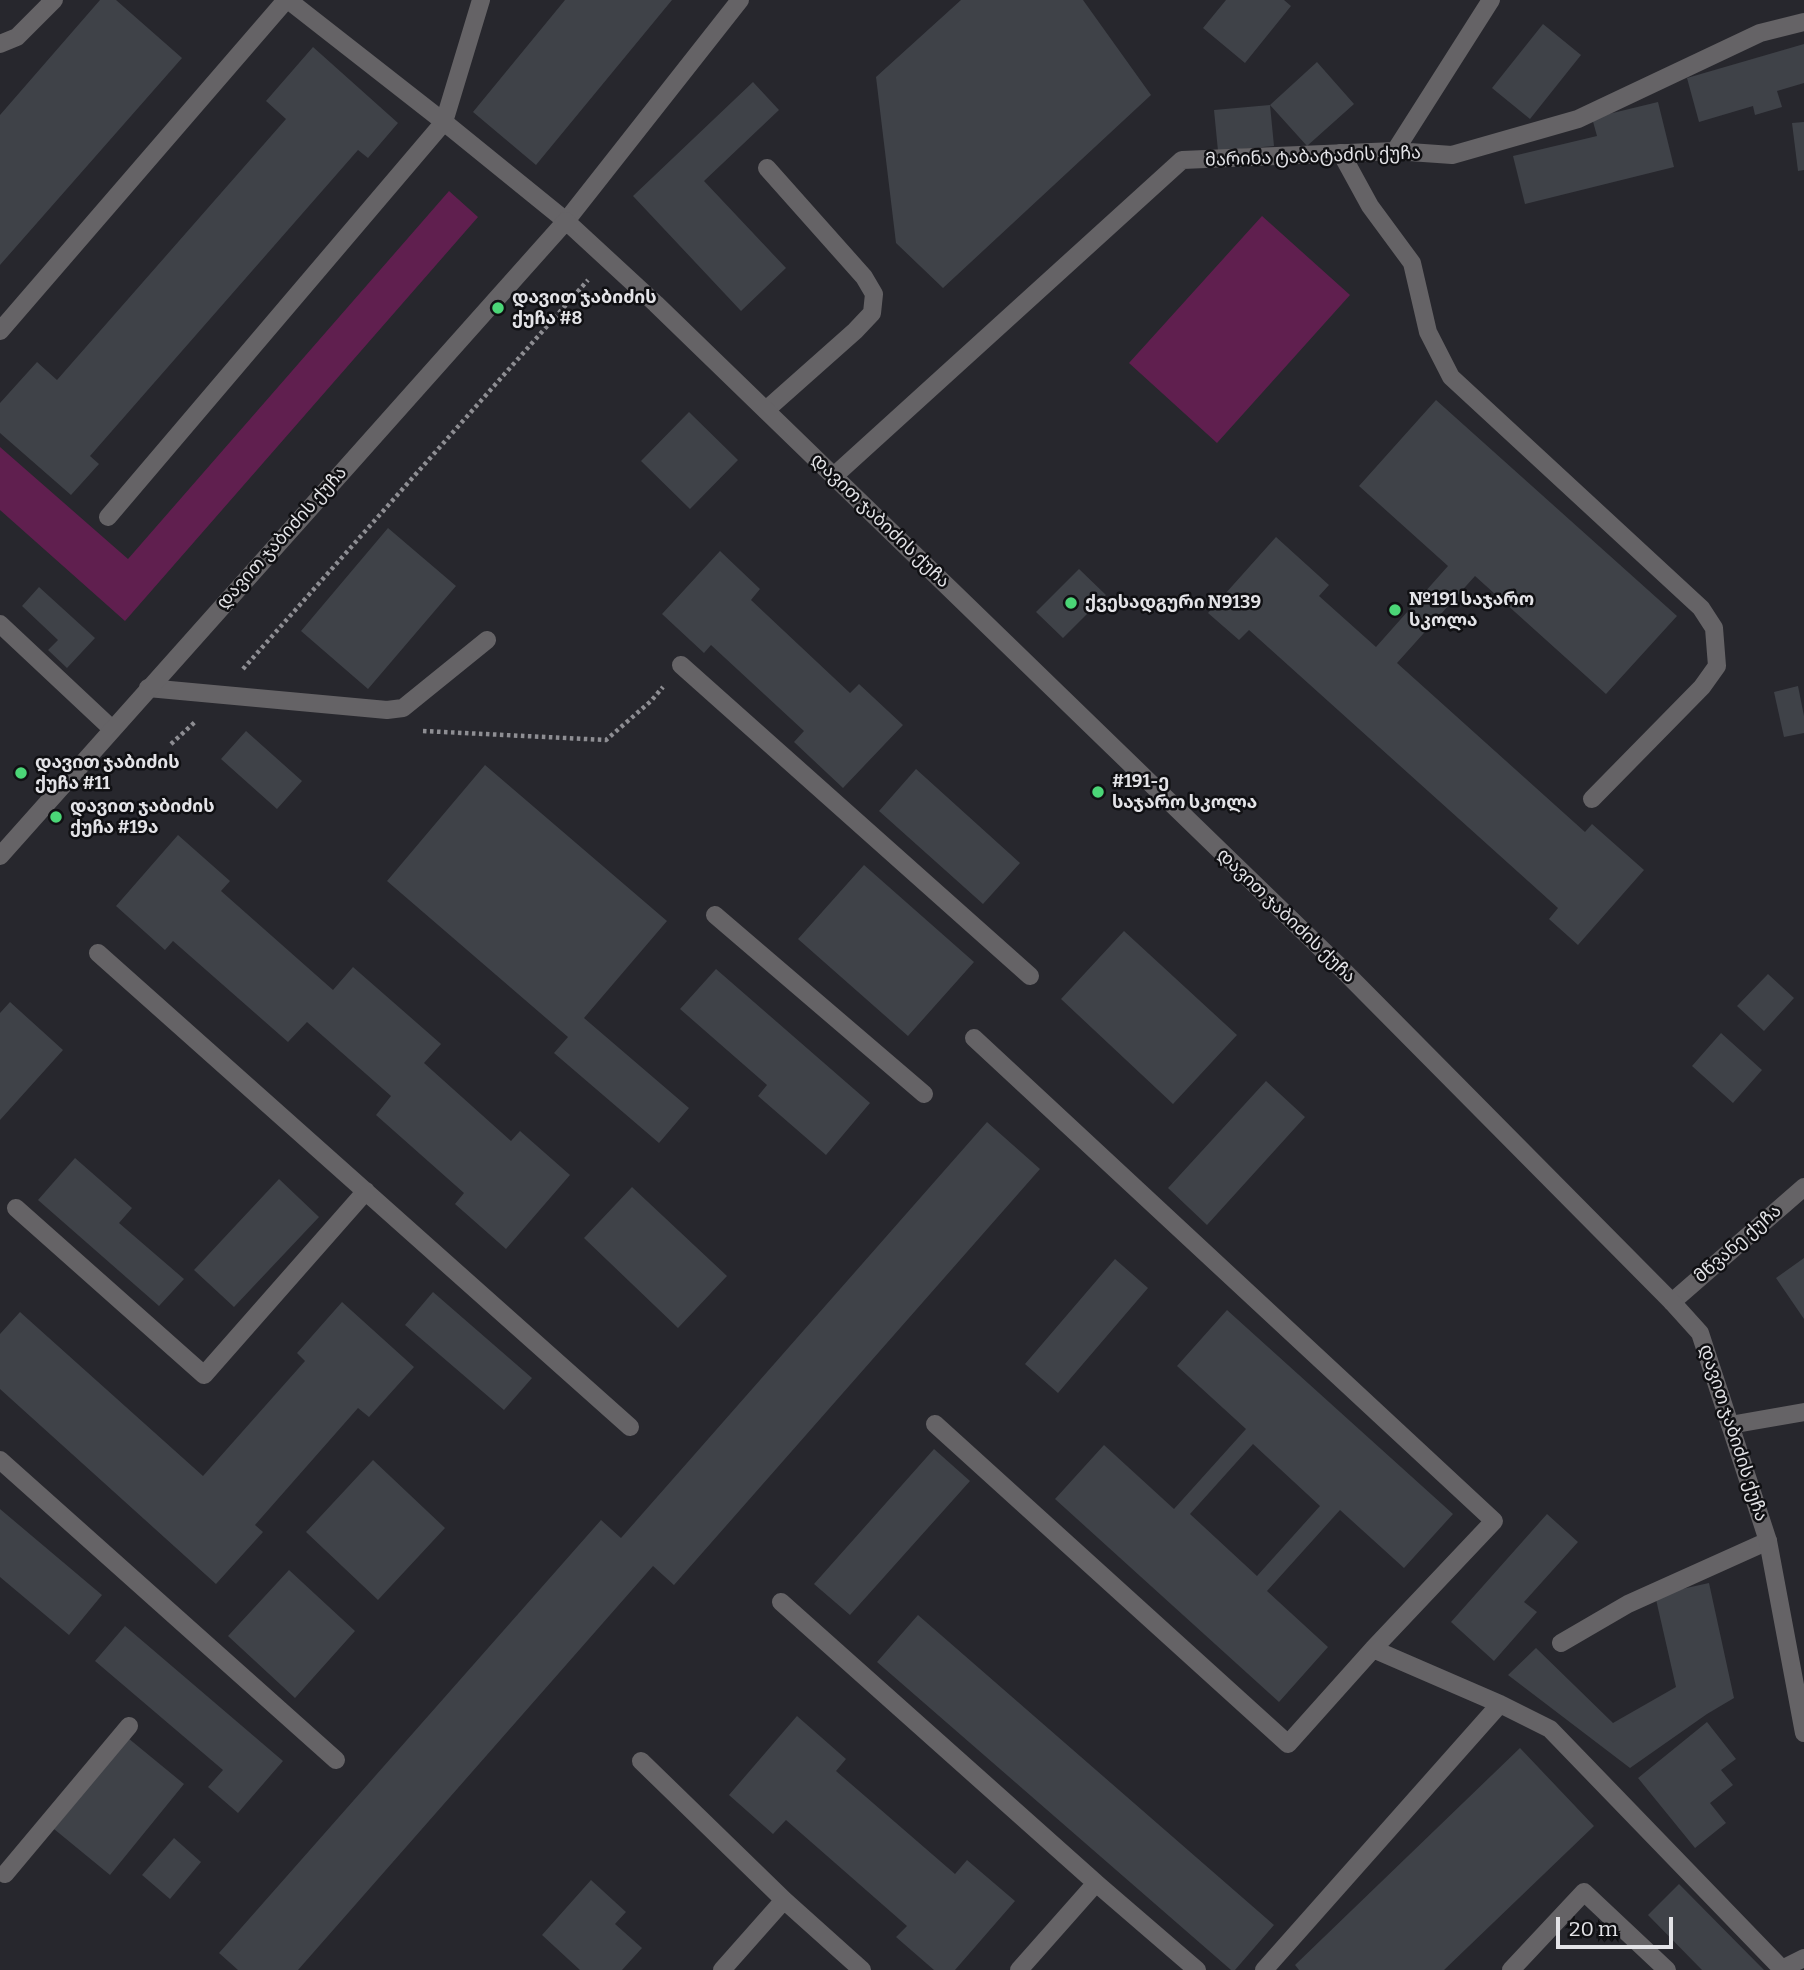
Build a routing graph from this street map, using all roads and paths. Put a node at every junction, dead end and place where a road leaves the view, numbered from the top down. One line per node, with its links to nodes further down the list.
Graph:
1 (54, 0): 7 (street)
2 (287, 0): 8 (street); 14 (street)
3 (481, 0): 8 (street)
4 (740, 0): 12 (street, დავით ჯაბიძის ქუჩა)
5 (1491, 0): 9 (street)
6 (1804, 22): 9 (street, მარინა ტაბატაძის ქუჩა)
7 (0, 44)
8 (444, 122): 12 (street); 17 (street)
9 (1395, 151): 10 (street, მარინა ტაბატაძის ქუჩა)
10 (1341, 153): 16 (street, მარინა ტაბატაძის ქუჩა); 26 (street)
11 (767, 168): 15 (street)
12 (566, 221): 13 (street, დავით ჯაბიძის ქუჩა); 21 (street, დავით ჯაბიძის ქუჩა)
13 (608, 258): 15 (street, დავით ჯაბიძის ქუჩა); 22 (path)
14 (0, 331)
15 (766, 410): 16 (street, დავით ჯაბიძის ქუჩა)
16 (834, 476): 36 (street, დავით ჯაბიძის ქუჩა)
17 (108, 517)
18 (0, 624): 24 (street)
19 (487, 640): 22 (street)
20 (681, 665): 30 (street)
21 (148, 688): 22 (street); 24 (street, დავით ჯაბიძის ქუჩა)
22 (220, 695)
23 (651, 701): 25 (path)
24 (112, 729): 27 (street, დავით ჯაბიძის ქუჩა)
25 (606, 740)
26 (1592, 799)
27 (0, 856)
28 (715, 915): 32 (street)
29 (98, 953): 34 (street)
30 (1030, 976)
31 (974, 1038): 45 (street)
32 (924, 1094)
33 (1804, 1187): 36 (street, მწვანე ქუჩა)
34 (366, 1191): 35 (street); 40 (street)
35 (16, 1208)
36 (1672, 1301): 39 (street, დავით ჯაბიძის ქუჩა)
37 (1804, 1412): 39 (street)
38 (935, 1424): 45 (street)
39 (1730, 1425): 42 (street, დავით ჯაბიძის ქუჩა)
40 (630, 1427)
41 (0, 1460): 49 (street)
42 (1768, 1541): 44 (street); 48 (street, დავით ჯაბიძის ქუჩა)
43 (780, 1602): 52 (street)
44 (1561, 1643)
45 (1373, 1649): 46 (street)
46 (1500, 1704): 55 (street); 60 (street)
47 (129, 1726): 51 (street)
48 (1804, 1733)
49 (336, 1760)
50 (641, 1761): 53 (street)
51 (5, 1874)
52 (1096, 1883): 58 (street); 59 (street)
53 (784, 1900): 56 (street); 57 (street)
54 (1804, 1958): 55 (street)
55 (1782, 1969)
56 (722, 1970)
57 (862, 1970)
58 (1019, 1970)
59 (1197, 1970)
60 (1264, 1970)
61 (1511, 1970): 62 (street)
62 (1667, 1970)

